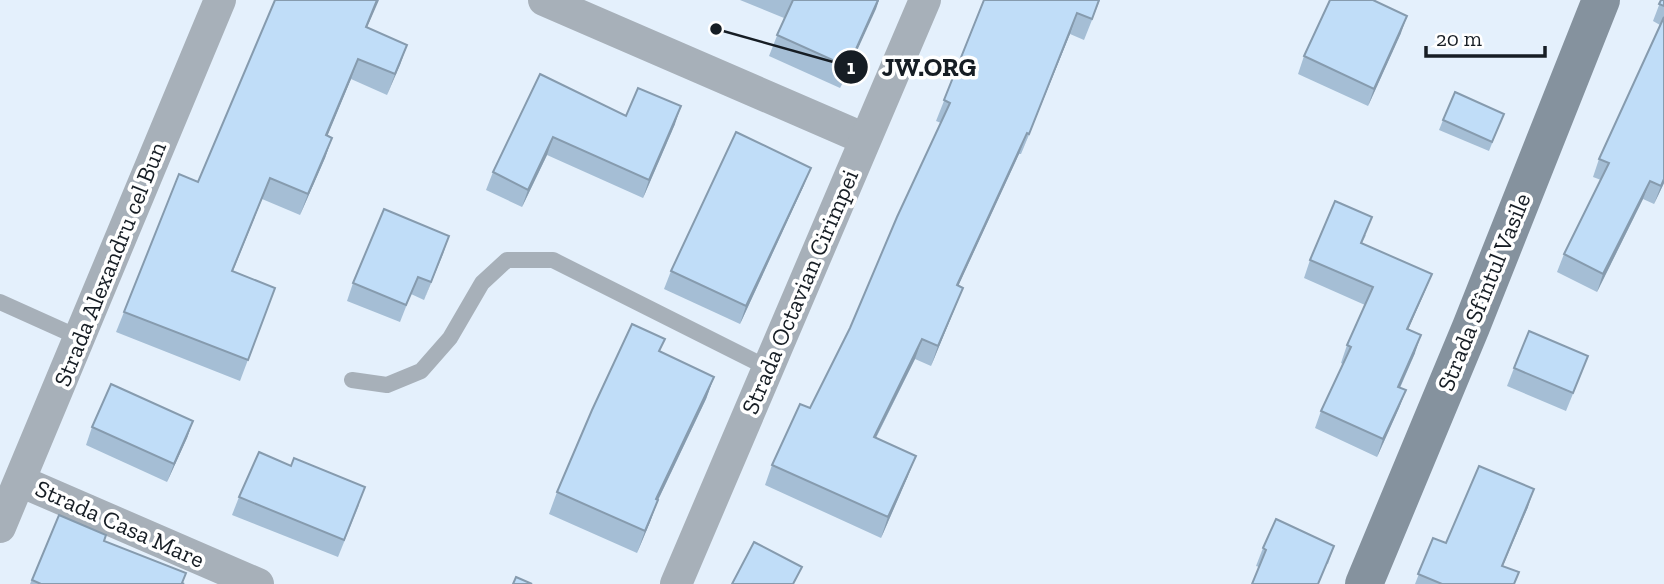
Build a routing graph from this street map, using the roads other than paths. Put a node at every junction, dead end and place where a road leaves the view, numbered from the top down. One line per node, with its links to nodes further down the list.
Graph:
1 (219, 0): 7 (street, Strada Alexandru cel Bun)
2 (544, 0): 5 (street)
3 (925, 0): 5 (street, Strada Octavian Cirimpei)
4 (1601, 0): 14 (street, Strada Sfîntul Vasile)
5 (865, 139): 8 (street, Strada Octavian Cirimpei)
6 (0, 302): 7 (lane)
7 (80, 338): 10 (street, Strada Alexandru cel Bun)
8 (768, 368): 9 (lane); 13 (street, Strada Octavian Cirimpei)
9 (352, 380)
10 (20, 481): 11 (street, Strada Alexandru cel Bun); 12 (street, Strada Casa Mare)
11 (0, 527)
12 (258, 584)
13 (676, 584)
14 (1364, 584)

